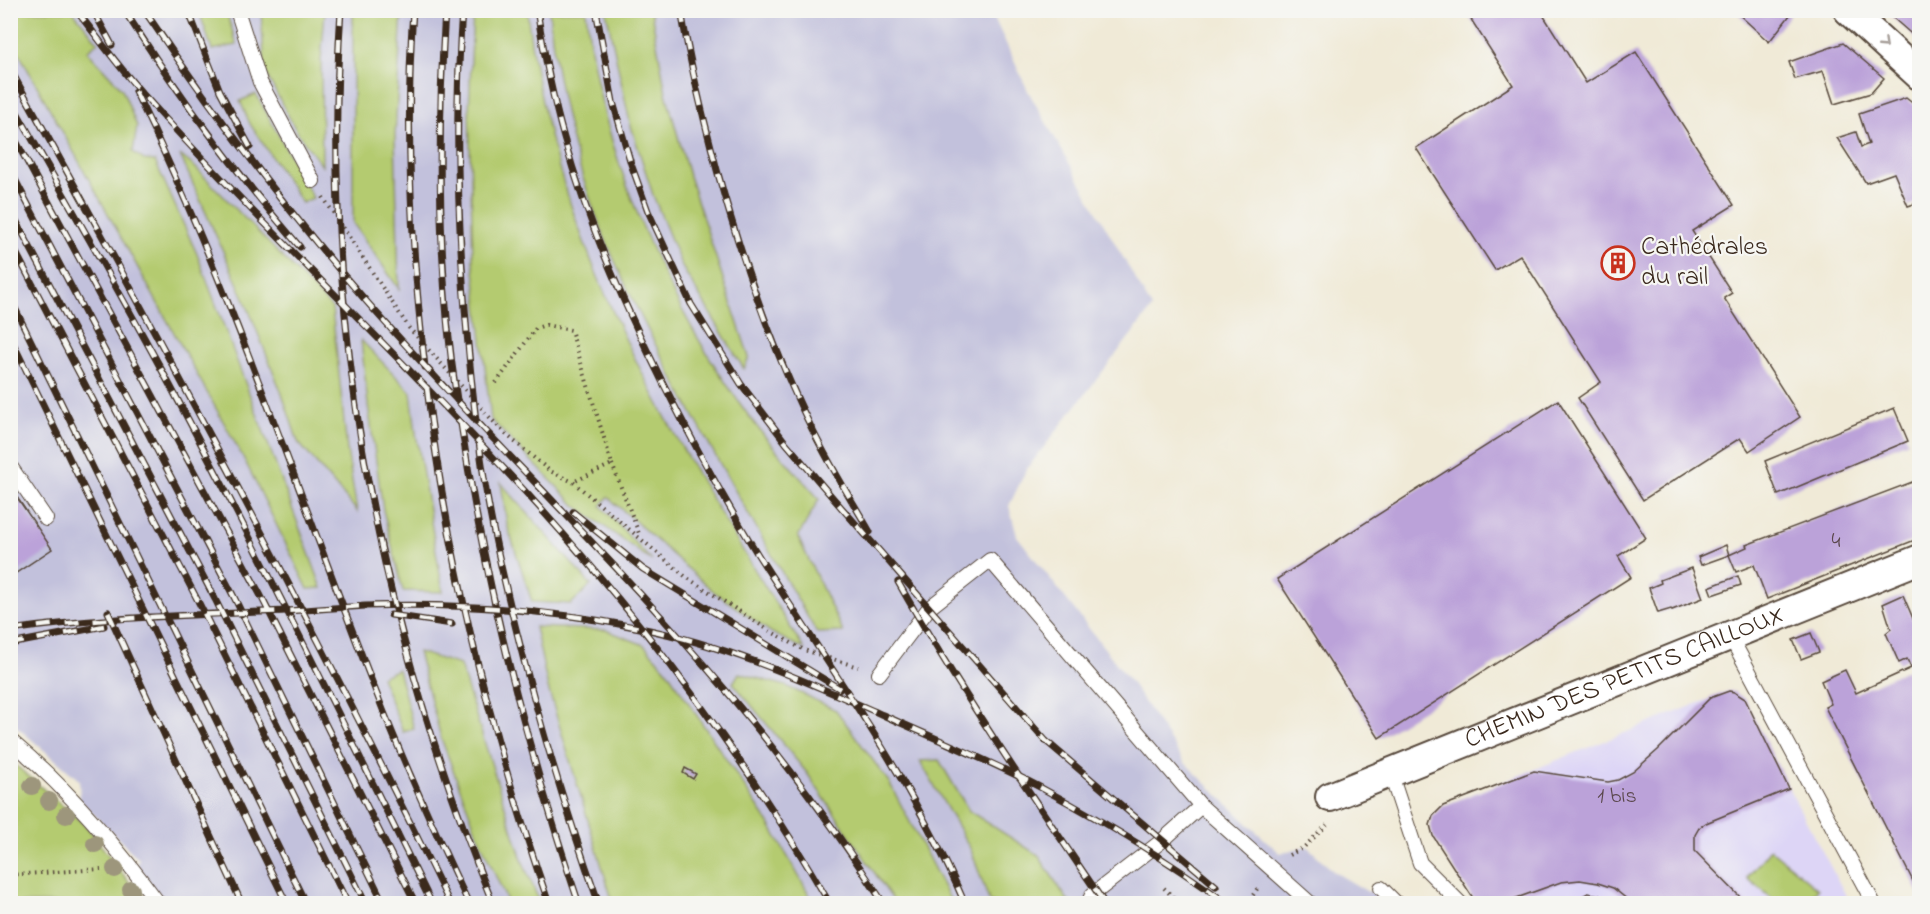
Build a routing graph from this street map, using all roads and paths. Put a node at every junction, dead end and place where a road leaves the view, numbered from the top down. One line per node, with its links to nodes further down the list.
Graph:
1 (237, 10): 4 (lane)
2 (1848, 10): 3 (street, one-way to 3)
3 (1920, 76)
4 (313, 181): 8 (path)
5 (496, 383): 6 (path)
6 (612, 464): 8 (path); 10 (path)
7 (10, 466): 9 (lane)
8 (573, 482): 10 (path)
9 (46, 519)
10 (641, 539): 13 (path)
11 (1920, 559): 12 (street, CHEMIN DES PETITS CAILLOUX)
12 (1730, 636): 15 (street, CHEMIN DES PETITS CAILLOUX); 31 (lane)
13 (879, 674): 17 (lane)
14 (10, 740): 24 (lane)
15 (1390, 772): 16 (street, CHEMIN DES PETITS CAILLOUX); 30 (lane)
16 (1330, 797): 18 (path)
17 (1201, 806): 18 (lane); 25 (lane)
18 (1269, 867): 28 (lane)
19 (101, 869): 20 (path)
20 (10, 875)
21 (1164, 888): 26 (path)
22 (1381, 888): 29 (lane)
23 (1251, 898): 27 (path)
24 (159, 903)
25 (1088, 903)
26 (1180, 903)
27 (1257, 903)
28 (1311, 903)
29 (1397, 903)
30 (1461, 903)
31 (1874, 903)

